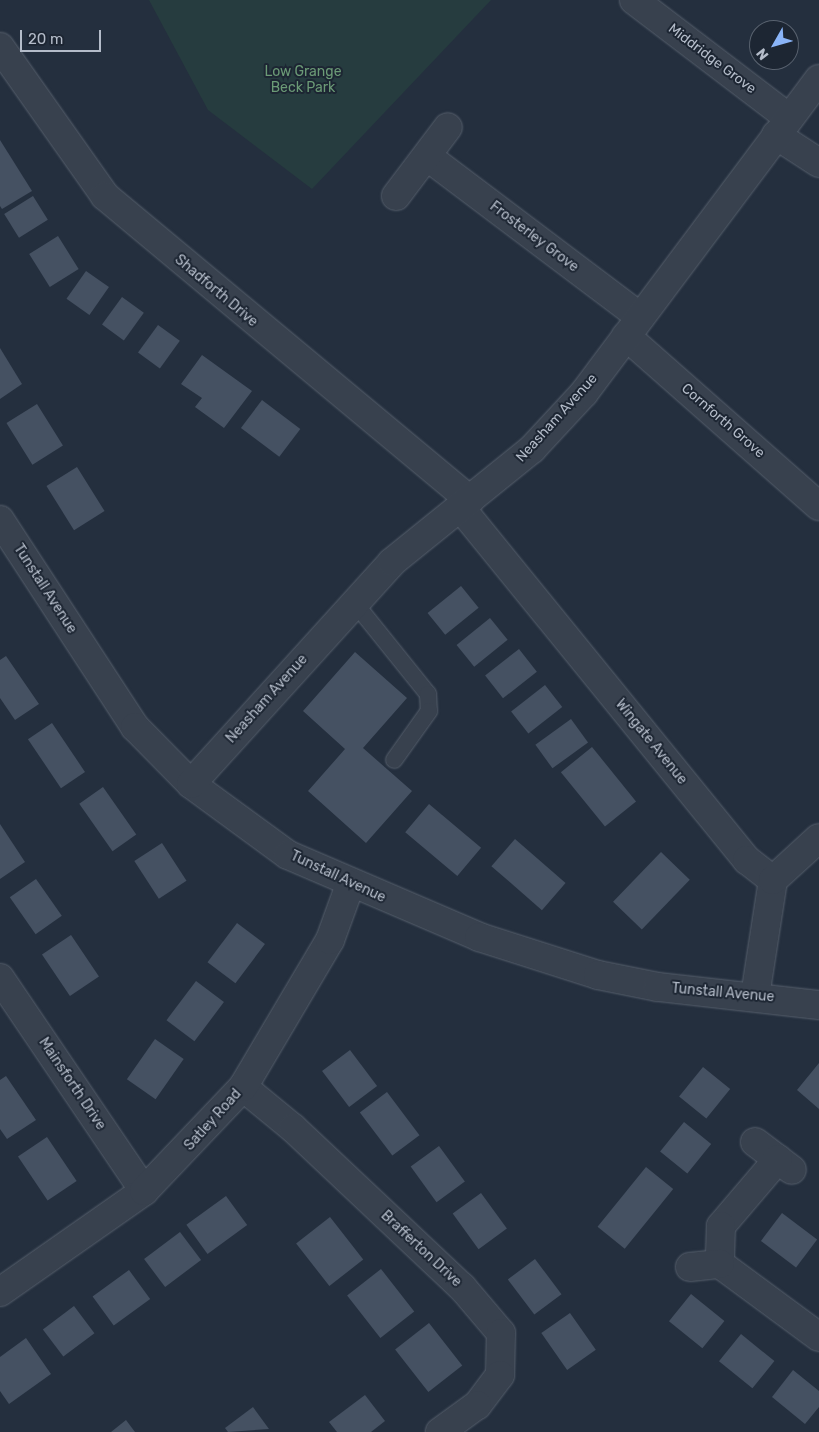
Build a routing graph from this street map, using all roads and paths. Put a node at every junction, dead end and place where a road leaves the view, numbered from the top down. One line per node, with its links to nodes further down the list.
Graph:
1 (634, 0): 5 (street, Middridge Grove)
2 (0, 46): 10 (street, Shadforth Drive)
3 (819, 79): 5 (street, Neasham Avenue)
4 (448, 127): 6 (street)
5 (783, 127): 7 (street, Middridge Grove); 9 (street, Neasham Avenue)
6 (428, 157): 8 (street); 9 (street, Frosterley Grove)
7 (819, 163)
8 (396, 196)
9 (633, 326): 10 (street, Neasham Avenue); 11 (street, Cornforth Grove)
10 (465, 503): 13 (street, Neasham Avenue); 17 (street, Wingate Avenue)
11 (819, 506)
12 (0, 520): 15 (street, Tunstall Avenue)
13 (354, 602): 14 (lane); 15 (street, Neasham Avenue)
14 (394, 760)
15 (191, 784): 18 (street, Tunstall Avenue)
16 (819, 838): 17 (street)
17 (774, 880): 20 (street)
18 (350, 885): 20 (street, Tunstall Avenue); 22 (street, Satley Road)
19 (0, 978): 24 (street, Mainsforth Drive)
20 (755, 996): 21 (street, Tunstall Avenue)
21 (819, 1005)
22 (243, 1087): 24 (street, Satley Road); 29 (street, Brafferton Drive)
23 (754, 1142): 25 (street)
24 (144, 1191): 27 (street, Satley Road)
25 (720, 1264): 26 (street); 28 (street)
26 (690, 1268)
27 (0, 1292)
28 (819, 1337)
29 (440, 1432)

